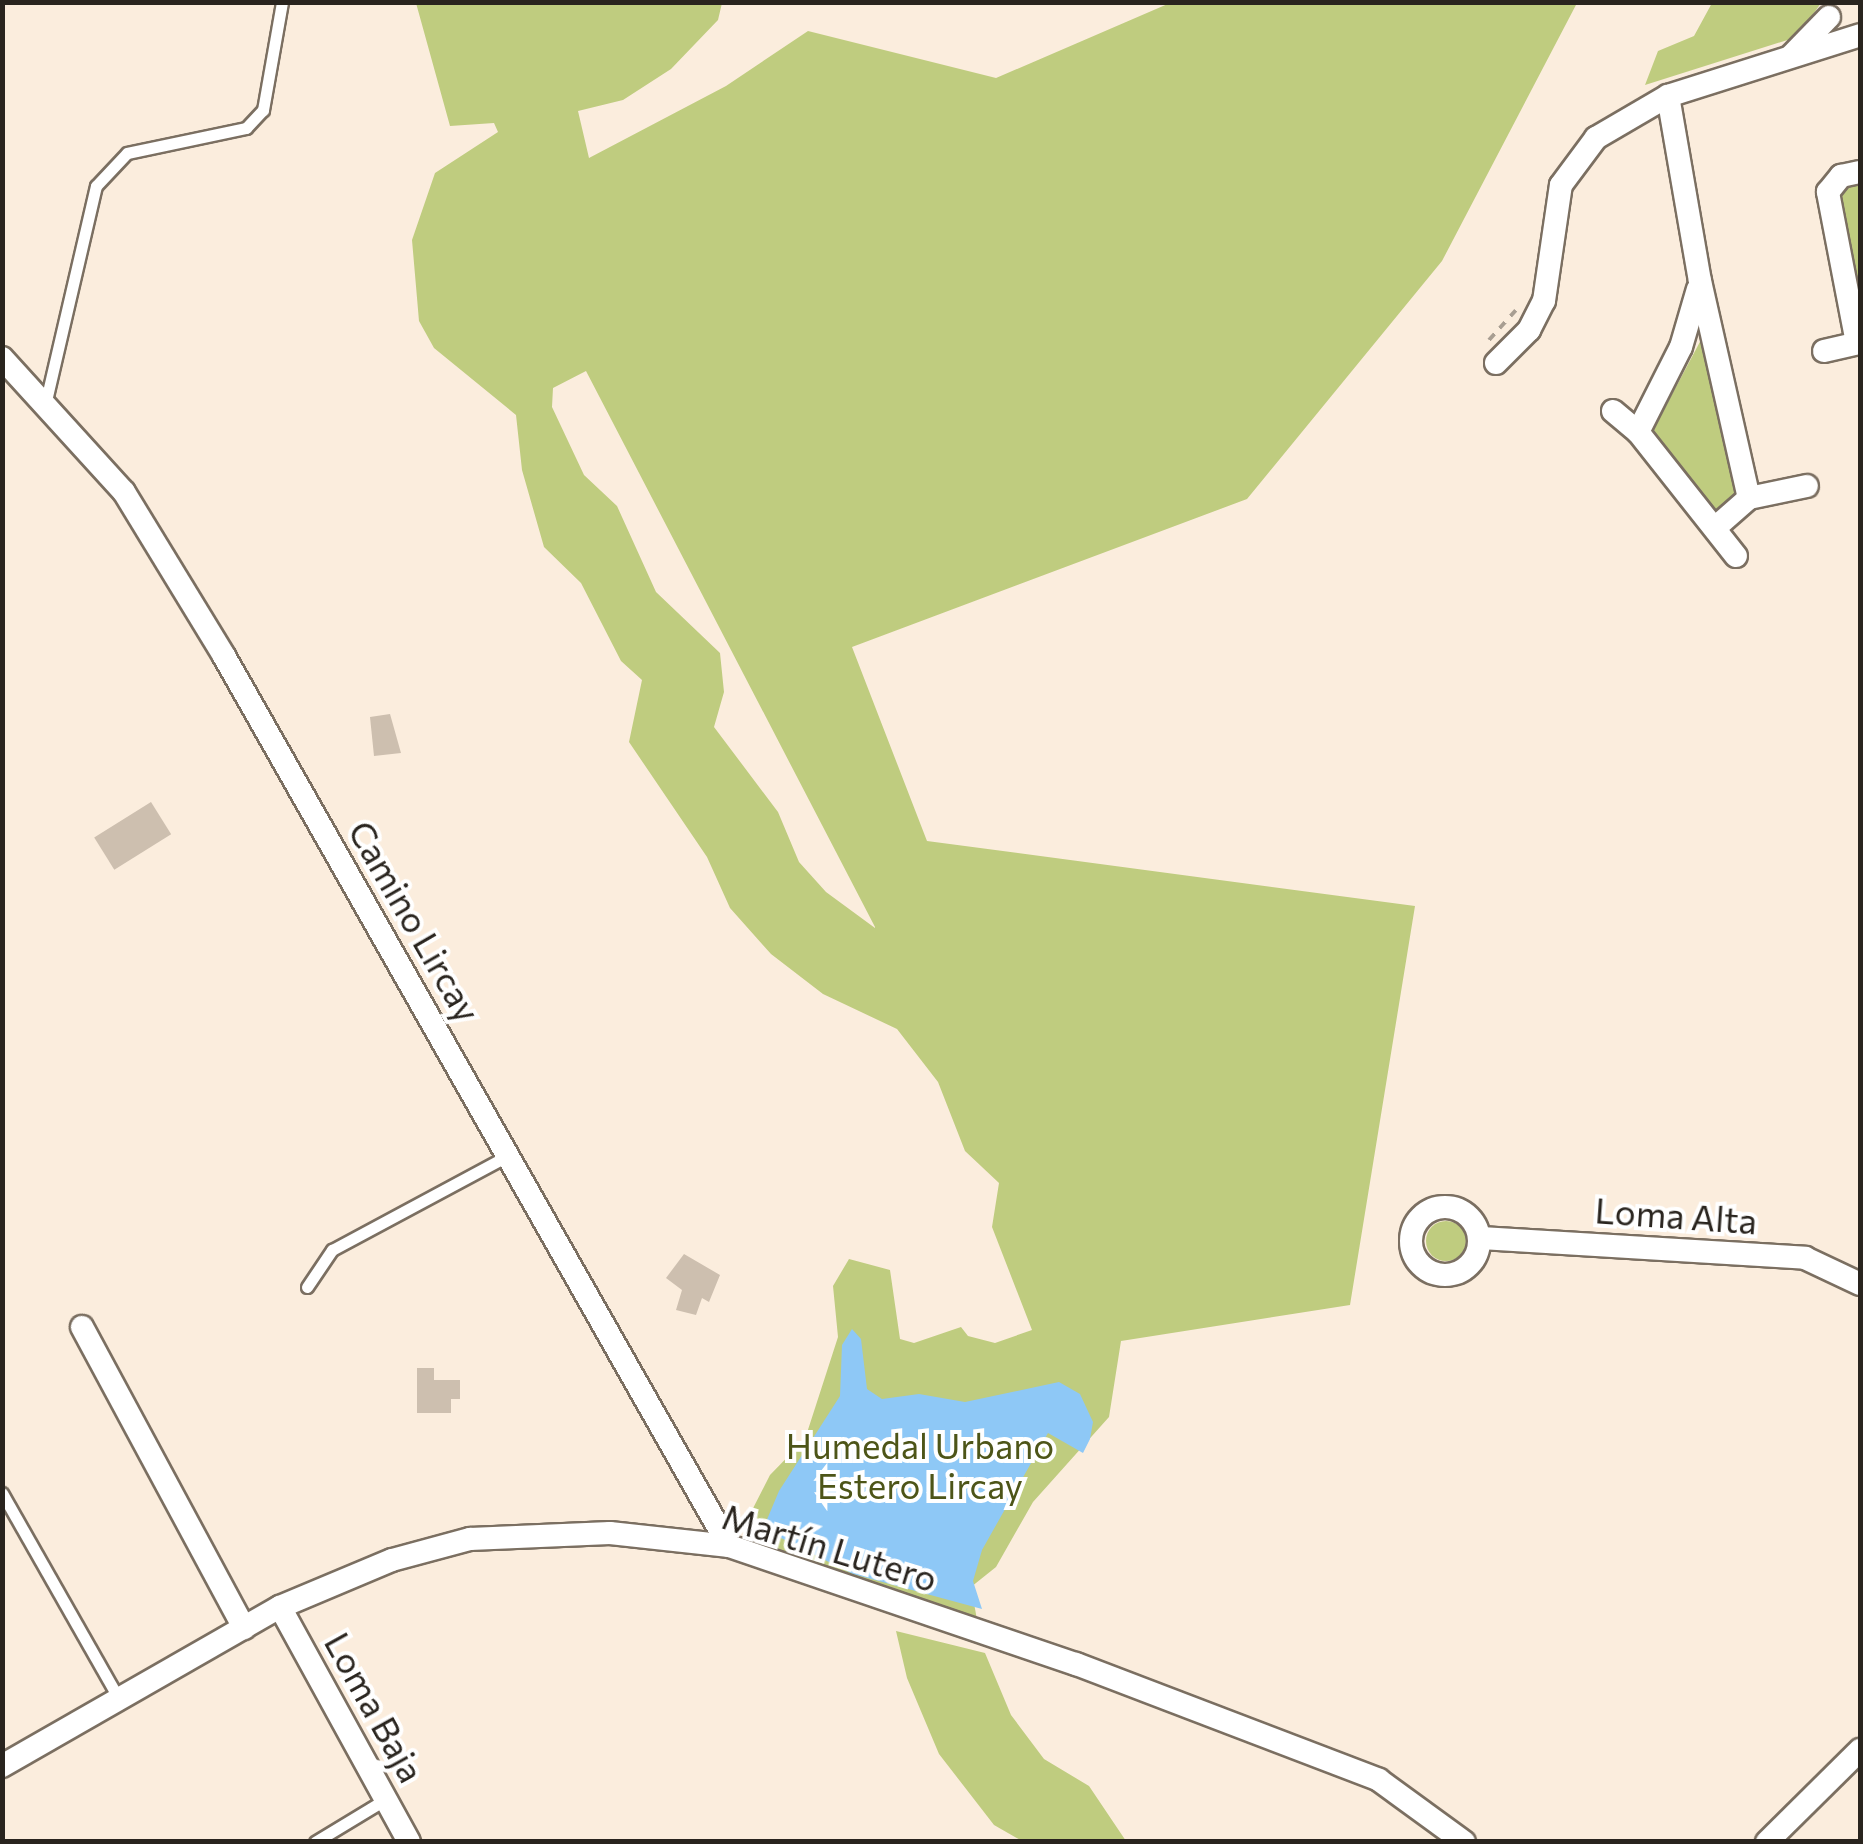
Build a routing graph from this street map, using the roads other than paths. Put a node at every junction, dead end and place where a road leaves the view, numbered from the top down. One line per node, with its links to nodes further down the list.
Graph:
1 (282, 2): 12 (lane)
2 (1832, 7): 3 (street); 4 (street)
3 (1857, 37): 4 (street)
4 (1789, 57): 5 (street)
5 (1668, 96): 7 (street); 10 (street)
6 (1860, 172): 8 (street)
7 (1700, 281): 14 (street); 16 (street)
8 (1859, 343): 9 (street)
9 (1824, 352)
10 (1491, 353)
11 (2, 358): 12 (street, Camino Lircay)
12 (45, 405): 19 (street, Camino Lircay)
13 (1614, 411): 14 (street)
14 (1638, 432): 17 (street)
15 (1807, 486): 16 (street)
16 (1748, 498): 17 (street)
17 (1716, 527): 18 (street)
18 (1736, 556)
19 (508, 1156): 22 (lane); 25 (street, Camino Lircay)
20 (1481, 1238): 21 (street, Loma Alta)
21 (1860, 1284)
22 (307, 1287)
23 (82, 1327): 27 (street)
24 (2, 1493): 28 (lane)
25 (729, 1546): 26 (street, Martín Lutero); 34 (street, Martín Lutero)
26 (280, 1607): 27 (street, Martín Lutero); 31 (street, Loma Baja)
27 (244, 1628): 28 (street, Martín Lutero)
28 (119, 1700): 30 (street, Martín Lutero)
29 (1860, 1750): 35 (street)
30 (5, 1758)
31 (386, 1800): 32 (lane); 33 (street, Loma Baja)
32 (314, 1842)
33 (409, 1842)
34 (1464, 1842)
35 (1767, 1842)

